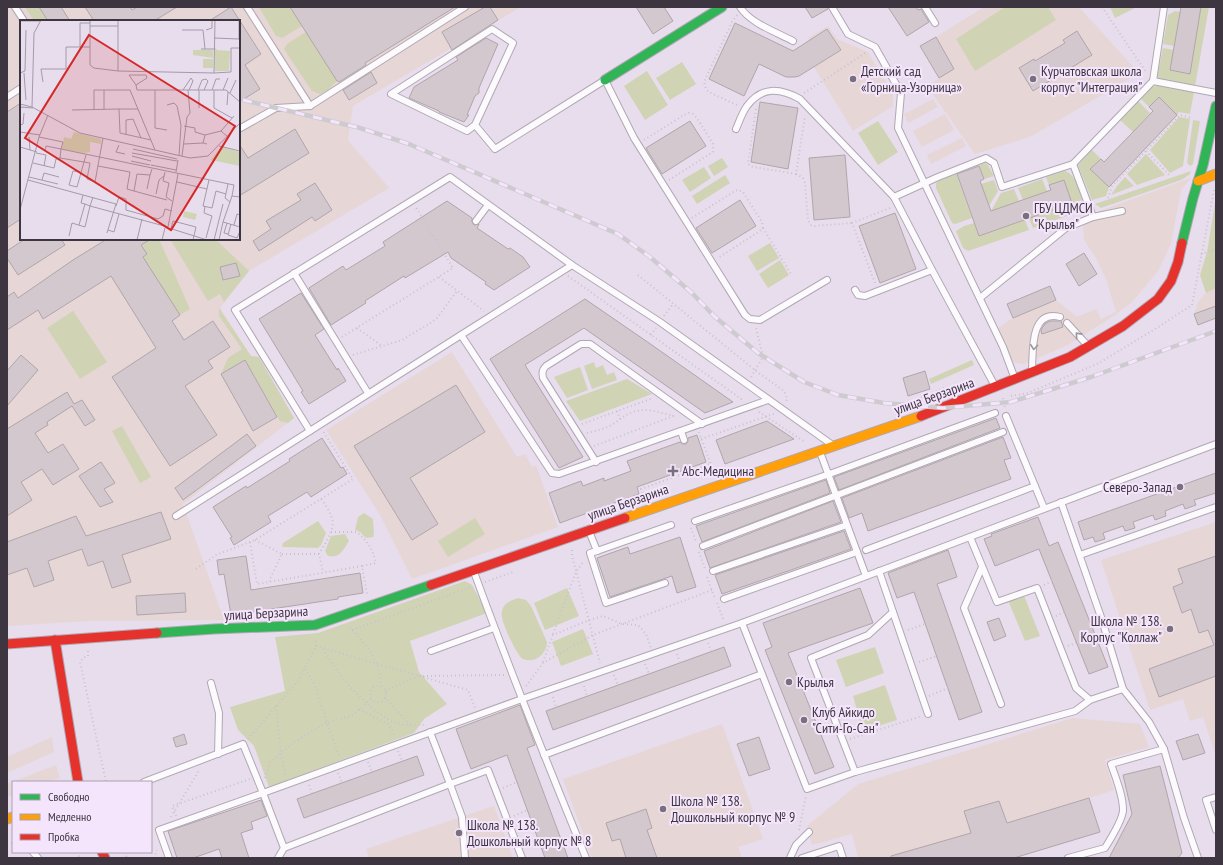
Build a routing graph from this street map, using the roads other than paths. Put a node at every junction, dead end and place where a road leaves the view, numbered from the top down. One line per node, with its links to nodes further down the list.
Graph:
1 (15, 7): 9 (lane)
2 (247, 7): 17 (lane)
3 (465, 7): 17 (lane)
4 (832, 7): 25 (lane)
5 (925, 7): 10 (lane)
6 (1164, 7): 13 (lane)
7 (720, 8): 12 (street)
8 (741, 9): 11 (lane)
9 (23, 20)
10 (935, 23)
11 (793, 40)
12 (605, 80): 19 (lane); 34 (lane)
13 (1152, 81): 15 (lane); 22 (lane)
14 (20, 89): 16 (lane)
15 (1216, 93)
16 (7, 97)
17 (310, 106): 20 (lane)
18 (1216, 106): 24 (street, улица Берзарина)
19 (475, 125): 19 (lane)
20 (240, 128)
21 (736, 129): 26 (lane)
22 (1073, 164): 25 (lane); 29 (lane)
23 (1216, 174): 24 (street)
24 (1198, 181): 40 (street, улица Берзарина)
25 (924, 183): 26 (lane); 36 (lane)
26 (894, 197): 32 (lane)
27 (488, 205): 30 (lane); 31 (lane); 33 (lane)
28 (1122, 211): 29 (lane)
29 (1093, 217): 36 (lane)
30 (476, 221)
31 (572, 265): 39 (lane); 45 (lane)
32 (932, 270): 35 (lane); 43 (lane)
33 (294, 273): 44 (lane); 49 (lane)
34 (827, 280)
35 (855, 290)
36 (980, 298): 42 (lane)
37 (1060, 317): 41 (lane, one-way to 41)
38 (1067, 323): 40 (lane, one-way to 38)
39 (461, 335): 44 (lane); 56 (lane)
40 (1089, 347): 41 (street, улица Берзарина)
41 (1031, 373): 42 (street, улица Берзарина)
42 (1016, 379): 43 (street, улица Берзарина)
43 (996, 387): 54 (street, улица Берзарина)
44 (368, 393): 49 (lane)
45 (768, 400): 48 (lane); 54 (lane)
46 (995, 413): 57 (lane)
47 (1006, 416): 58 (lane)
48 (699, 425): 50 (lane); 56 (lane)
49 (310, 431): 63 (lane)
50 (681, 431): 52 (lane); 56 (lane)
51 (1003, 432): 59 (lane)
52 (684, 440)
53 (1216, 444): 60 (lane)
54 (834, 446): 55 (street, улица Берзарина)
55 (820, 451): 57 (lane); 67 (street, улица Берзарина)
56 (596, 462)
57 (828, 474): 59 (lane); 64 (lane)
58 (1035, 486): 61 (lane); 70 (lane)
59 (836, 495): 66 (lane); 69 (lane)
60 (1061, 502): 61 (lane); 73 (lane)
61 (1044, 508): 68 (lane)
62 (1216, 508): 73 (lane)
63 (176, 516)
64 (695, 521)
65 (671, 525): 71 (lane)
66 (847, 525): 72 (lane); 76 (lane)
67 (589, 530): 71 (lane); 75 (street, улица Берзарина)
68 (970, 537): 74 (lane); 77 (lane)
69 (704, 546)
70 (866, 550)
71 (594, 552): 79 (lane)
72 (857, 552): 78 (lane); 80 (lane)
73 (1080, 555): 89 (lane)
74 (982, 567): 91 (lane); 92 (lane)
75 (473, 570): 83 (lane); 84 (street, улица Берзарина)
76 (713, 571)
77 (879, 571): 78 (lane); 81 (lane)
78 (866, 576): 82 (lane)
79 (665, 583)
80 (724, 598)
81 (893, 612): 93 (lane); 98 (lane)
82 (742, 623): 87 (lane); 90 (lane)
83 (494, 628): 86 (lane); 90 (lane)
84 (54, 640): 85 (street, улица Берзарина); 99 (street)
85 (7, 644)
86 (431, 651)
87 (762, 674): 97 (lane); 98 (lane)
88 (211, 684): 96 (lane)
89 (1123, 689): 91 (lane); 95 (lane)
90 (521, 696): 94 (lane); 97 (lane)
91 (1090, 700): 98 (lane)
92 (1001, 704)
93 (928, 714)
94 (430, 732): 101 (lane); 102 (lane)
95 (1164, 749): 115 (lane); 116 (lane)
96 (218, 754): 100 (lane); 102 (lane)
97 (544, 755): 111 (lane)
98 (855, 772)
99 (78, 781)
100 (147, 781)
101 (450, 784): 106 (lane); 109 (lane); 110 (lane)
102 (264, 793): 106 (lane); 107 (lane)
103 (1216, 797): 104 (lane)
104 (1216, 830)
105 (809, 832): 112 (lane)
106 (284, 848): 108 (lane)
107 (169, 858)
108 (278, 858)
109 (465, 858)
110 (522, 858)
111 (586, 858)
112 (790, 858)
113 (802, 858): 114 (lane)
114 (843, 858)
115 (1068, 858)
116 (1198, 858)

